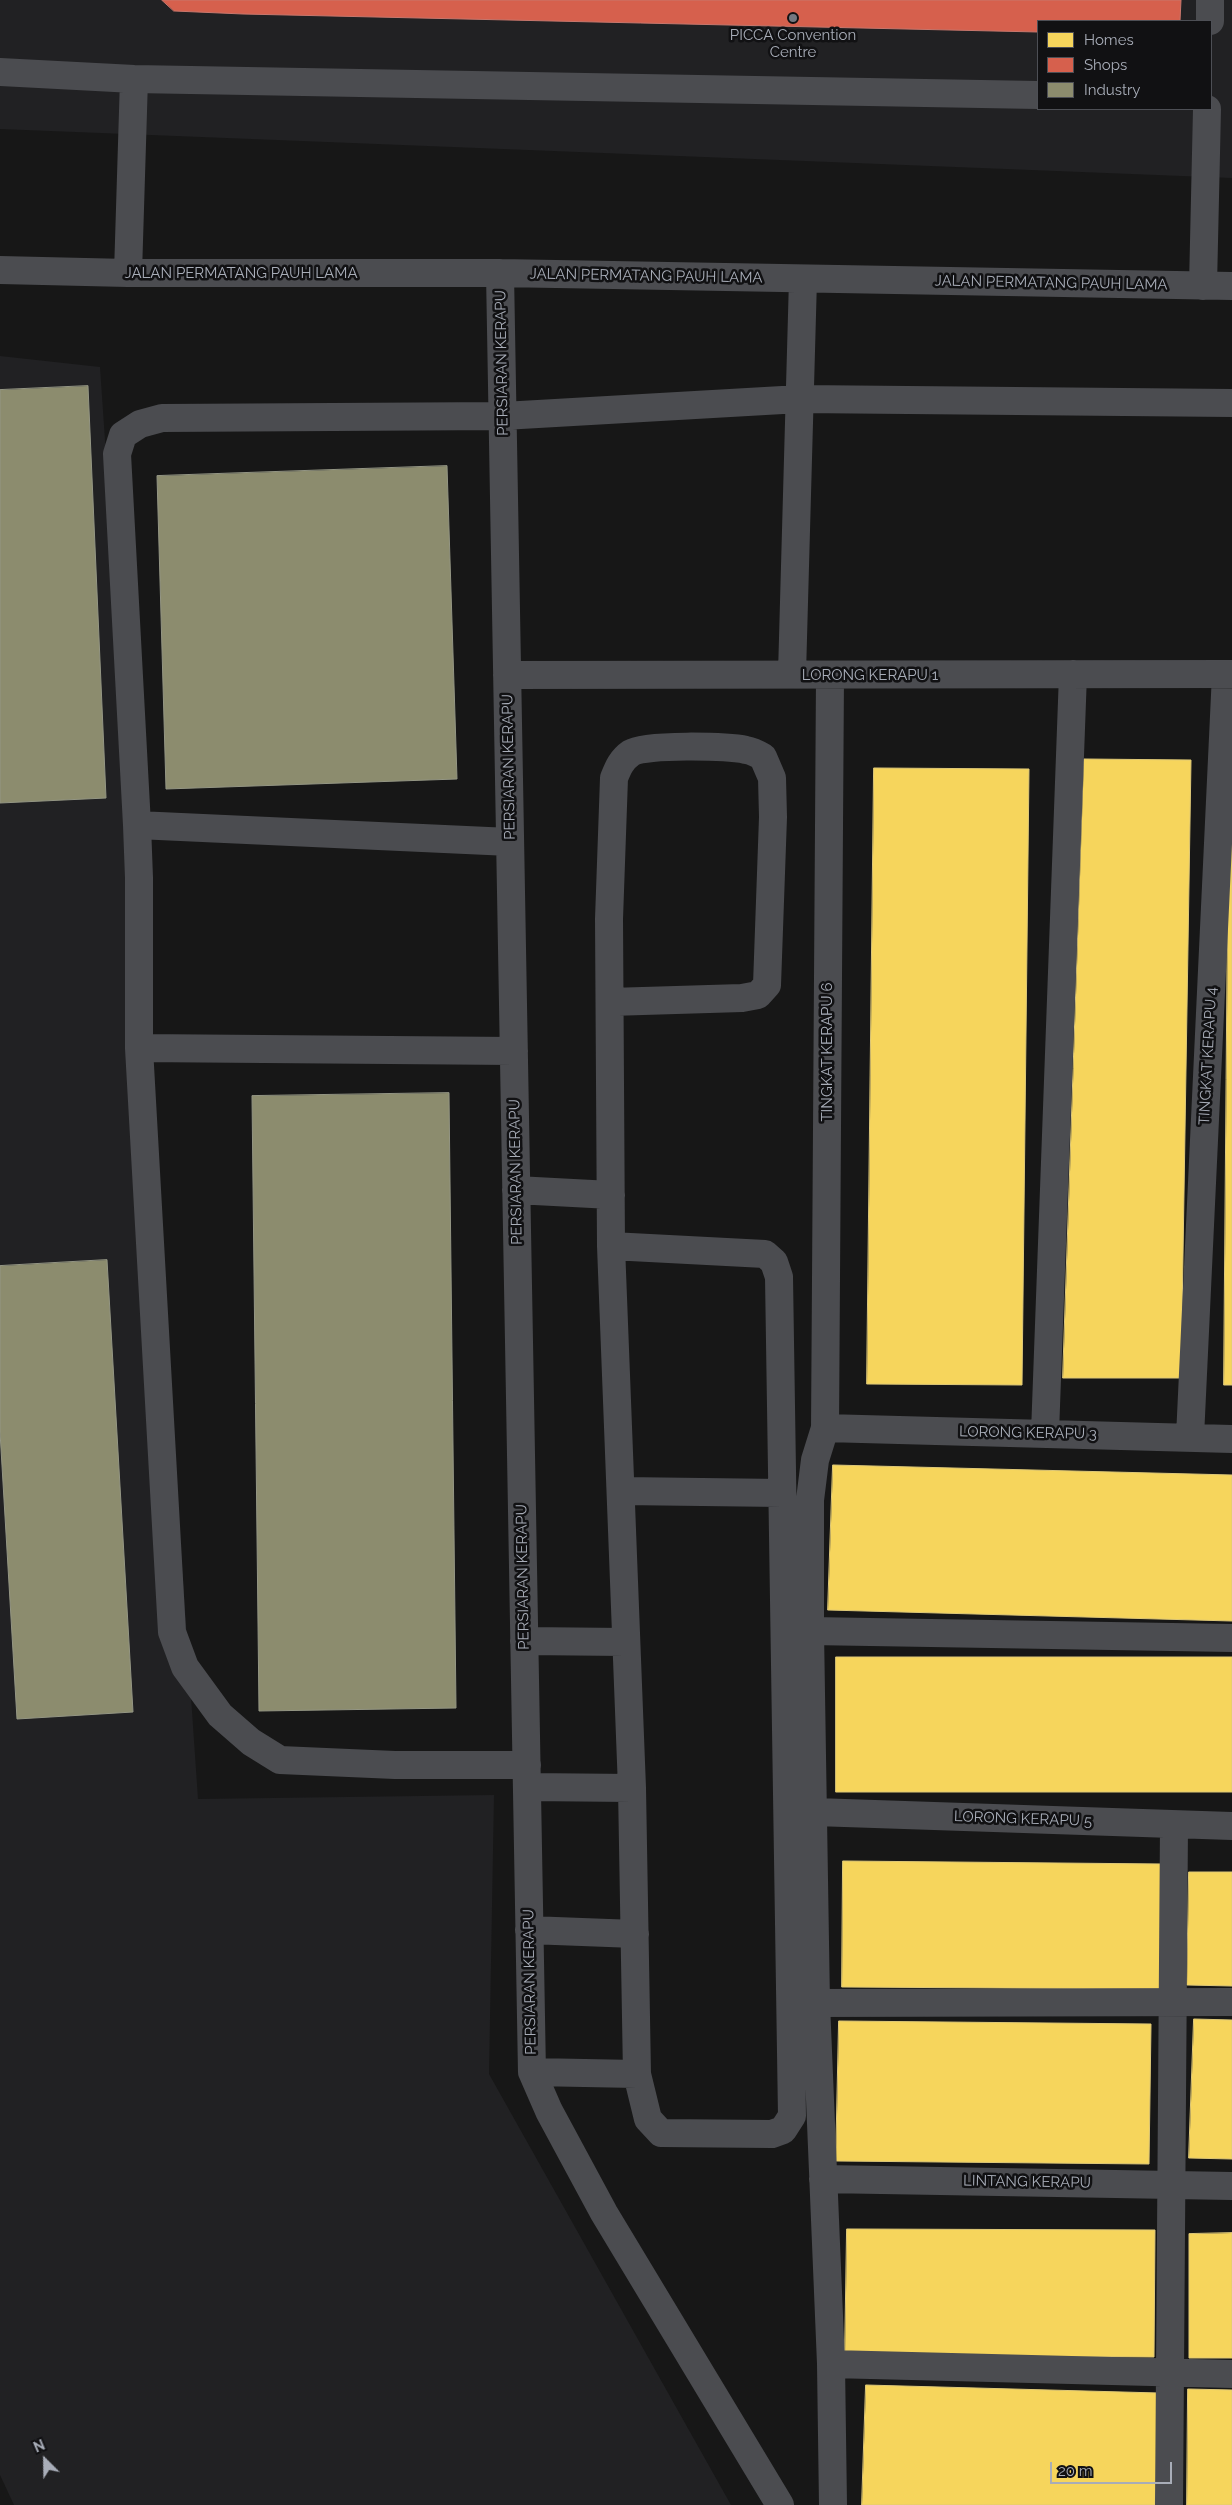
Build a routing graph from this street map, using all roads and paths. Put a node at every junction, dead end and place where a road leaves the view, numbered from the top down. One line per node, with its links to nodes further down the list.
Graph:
1 (1210, 0): 2 (street)
2 (1210, 20)
3 (0, 72): 4 (street)
4 (134, 79): 5 (street); 8 (street)
5 (1037, 95)
6 (1207, 110): 11 (street)
7 (0, 270): 8 (street, JALAN PERMATANG PAUH LAMA)
8 (128, 273): 9 (street, JALAN PERMATANG PAUH LAMA)
9 (500, 273): 10 (street, JALAN PERMATANG PAUH LAMA); 15 (street, PERSIARAN KERAPU)
10 (803, 278): 11 (street, JALAN PERMATANG PAUH LAMA); 13 (street)
11 (1203, 286): 12 (street, JALAN PERMATANG PAUH LAMA)
12 (1232, 286)
13 (800, 399): 14 (street); 15 (street); 16 (street)
14 (1232, 403)
15 (503, 416): 19 (street, PERSIARAN KERAPU); 21 (street)
16 (792, 674): 19 (street, LORONG KERAPU 1); 20 (street, LORONG KERAPU 1)
17 (1073, 674): 18 (street, LORONG KERAPU 1); 20 (street, LORONG KERAPU 1); 30 (street)
18 (1229, 674): 31 (street, TINGKAT KERAPU 4)
19 (507, 675): 22 (street, PERSIARAN KERAPU)
20 (830, 676): 29 (street, TINGKAT KERAPU 6)
21 (137, 825): 22 (street); 24 (street)
22 (510, 842): 25 (street, PERSIARAN KERAPU)
23 (610, 1002): 23 (street); 27 (street)
24 (139, 1048): 25 (street); 39 (street)
25 (514, 1051): 26 (street, PERSIARAN KERAPU)
26 (516, 1190): 27 (street); 37 (street, PERSIARAN KERAPU)
27 (611, 1195): 28 (street)
28 (611, 1246): 33 (street); 34 (street)
29 (825, 1428): 30 (street, LORONG KERAPU 3); 35 (street, TINGKAT KERAPU 6)
30 (1045, 1433): 31 (street, LORONG KERAPU 3)
31 (1190, 1437): 32 (street, LORONG KERAPU 3)
32 (1232, 1439)
33 (622, 1491): 34 (street); 38 (street)
34 (782, 1493): 50 (street)
35 (810, 1631): 36 (street); 41 (street, TINGKAT KERAPU 6)
36 (1232, 1638)
37 (524, 1641): 38 (street); 39 (street, PERSIARAN KERAPU)
38 (625, 1642): 40 (street)
39 (527, 1776): 40 (street); 44 (street, PERSIARAN KERAPU)
40 (632, 1788): 45 (street)
41 (815, 1812): 42 (street, LORONG KERAPU 5); 48 (street, TINGKAT KERAPU 6)
42 (1174, 1825): 43 (street, LORONG KERAPU 5); 46 (street)
43 (1232, 1826)
44 (530, 1930): 45 (street); 49 (street, PERSIARAN KERAPU)
45 (635, 1934): 50 (street)
46 (1173, 2002): 47 (street); 48 (street); 52 (street)
47 (1232, 2002)
48 (816, 2003): 51 (street, TINGKAT KERAPU 6)
49 (532, 2072): 50 (street); 57 (street)
50 (637, 2074)
51 (823, 2179): 52 (street, LINTANG KERAPU); 54 (street, TINGKAT KERAPU 6)
52 (1172, 2184): 53 (street, LINTANG KERAPU); 55 (street)
53 (1232, 2186)
54 (831, 2364): 55 (street); 58 (street, TINGKAT KERAPU 6)
55 (1170, 2373): 56 (street); 59 (street)
56 (1232, 2374)
57 (780, 2505)
58 (833, 2505)
59 (1169, 2505)

